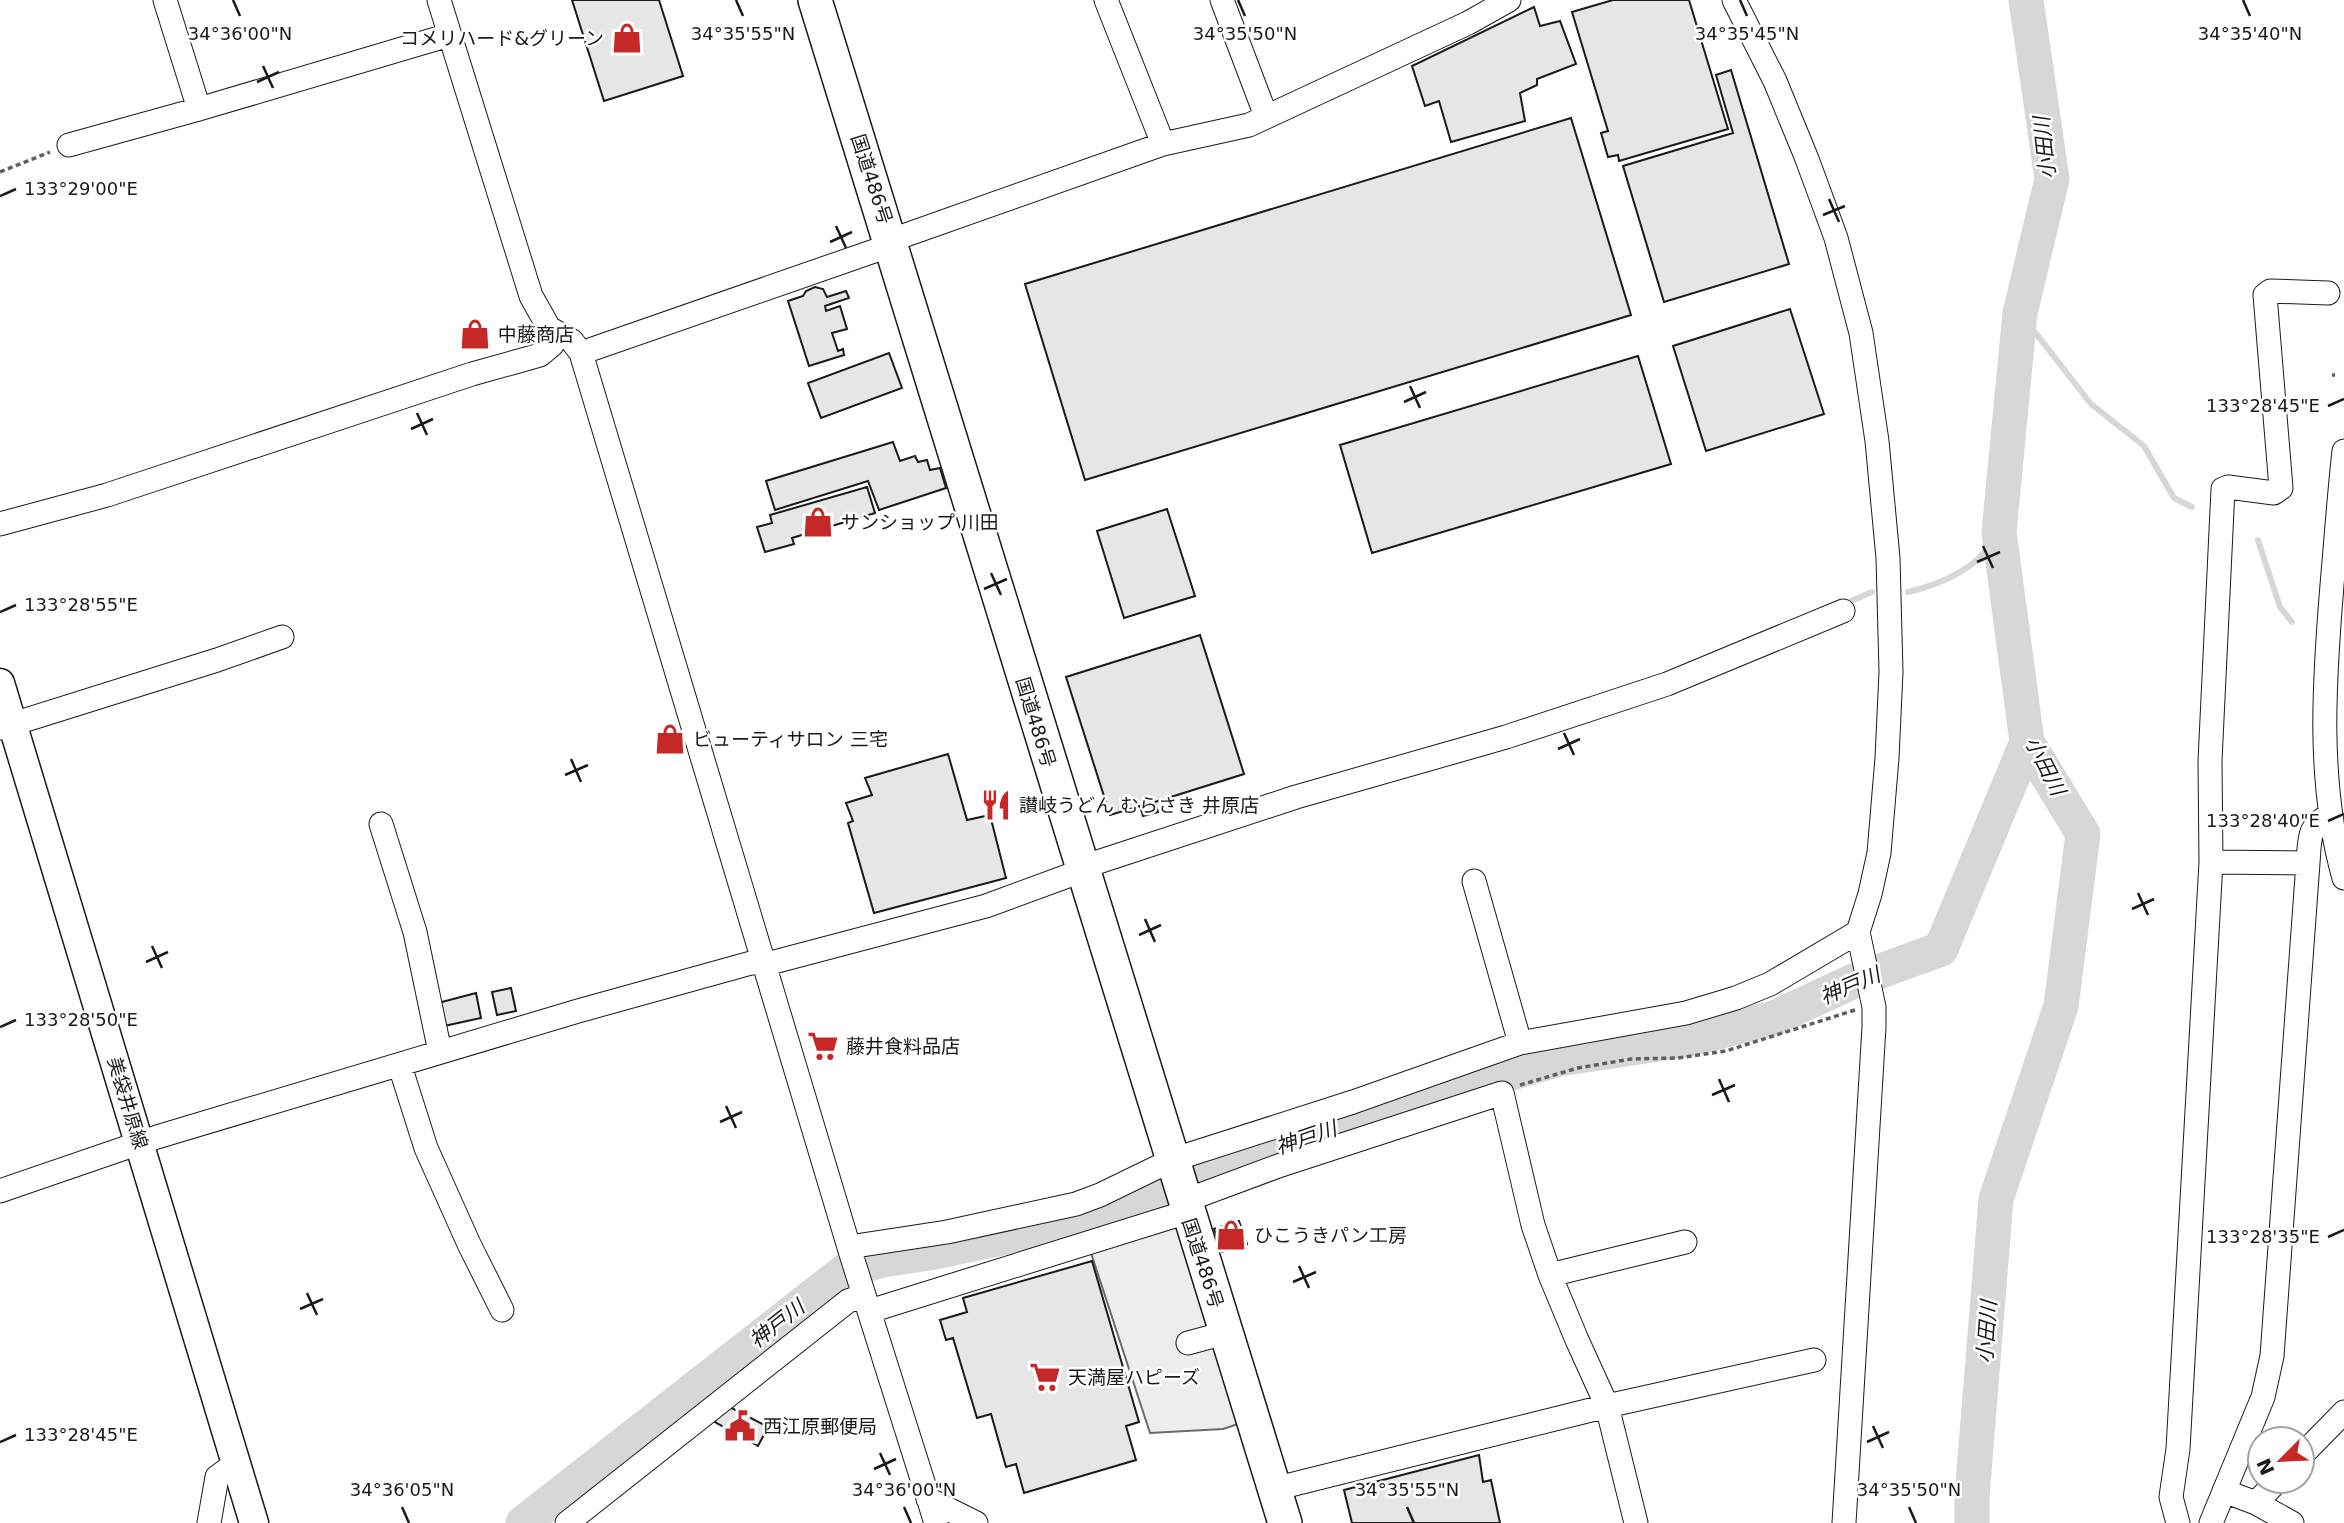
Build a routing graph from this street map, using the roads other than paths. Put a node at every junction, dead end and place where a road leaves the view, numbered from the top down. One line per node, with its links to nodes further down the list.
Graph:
1 (166, 0): 9 (street)
2 (439, 0): 8 (street)
3 (815, 0): 13 (highway, 国道486号)
4 (1106, 0): 11 (street)
5 (1222, 0): 10 (street)
6 (1509, 0): 10 (street)
7 (1734, 0): 31 (street)
8 (449, 35): 9 (street); 15 (street)
9 (199, 109): 12 (street)
10 (1266, 117): 11 (street)
11 (1163, 144): 13 (street)
12 (69, 145)
13 (891, 241): 16 (street); 28 (highway, 国道486号)
14 (2328, 293): 27 (street)
15 (558, 334): 16 (street); 18 (street)
16 (581, 353): 32 (street)
17 (2344, 451): 22 (street)
18 (0, 524)
19 (1843, 611): 28 (street)
20 (282, 637): 23 (street)
21 (0, 683): 23 (main road, 美袋井原線)
22 (2334, 688): 24 (street)
23 (6, 726): 36 (main road, 美袋井原線)
24 (2331, 815): 26 (street); 29 (street)
25 (381, 824): 34 (street)
26 (2308, 863): 27 (street); 52 (street)
27 (2211, 864): 64 (street)
28 (1082, 871): 32 (street); 37 (highway, 国道486号)
29 (2344, 878)
30 (1474, 881): 33 (street)
31 (1859, 940): 33 (street); 63 (street)
32 (764, 962): 34 (street); 40 (street)
33 (1520, 1043): 37 (street)
34 (440, 1052): 35 (street)
35 (400, 1066): 36 (street); 43 (street)
36 (141, 1145): 38 (street); 50 (main road, 美袋井原線)
37 (1180, 1188): 40 (street); 41 (street); 42 (street); 44 (highway, 国道486号)
38 (0, 1191)
39 (1685, 1242): 41 (street)
40 (850, 1251): 42 (street)
41 (1550, 1275): 47 (street)
42 (865, 1296): 54 (street); 58 (street)
43 (502, 1310)
44 (1226, 1333): 45 (street); 51 (highway, 国道486号)
45 (1188, 1343)
46 (1814, 1360): 47 (street)
47 (1607, 1406): 51 (street); 62 (street)
48 (2344, 1412): 49 (street)
49 (2316, 1441)
50 (236, 1463): 56 (street); 57 (main road, 美袋井原線)
51 (1274, 1489): 61 (highway, 国道486号)
52 (2224, 1491): 55 (street); 65 (street)
53 (2264, 1495): 55 (street)
54 (928, 1499): 59 (street); 60 (street)
55 (2256, 1503): 66 (street)
56 (209, 1523)
57 (254, 1523)
58 (567, 1523)
59 (936, 1523)
60 (976, 1523)
61 (1285, 1523)
62 (1636, 1523)
63 (1844, 1523)
64 (2178, 1523)
65 (2211, 1523)
66 (2291, 1523)

